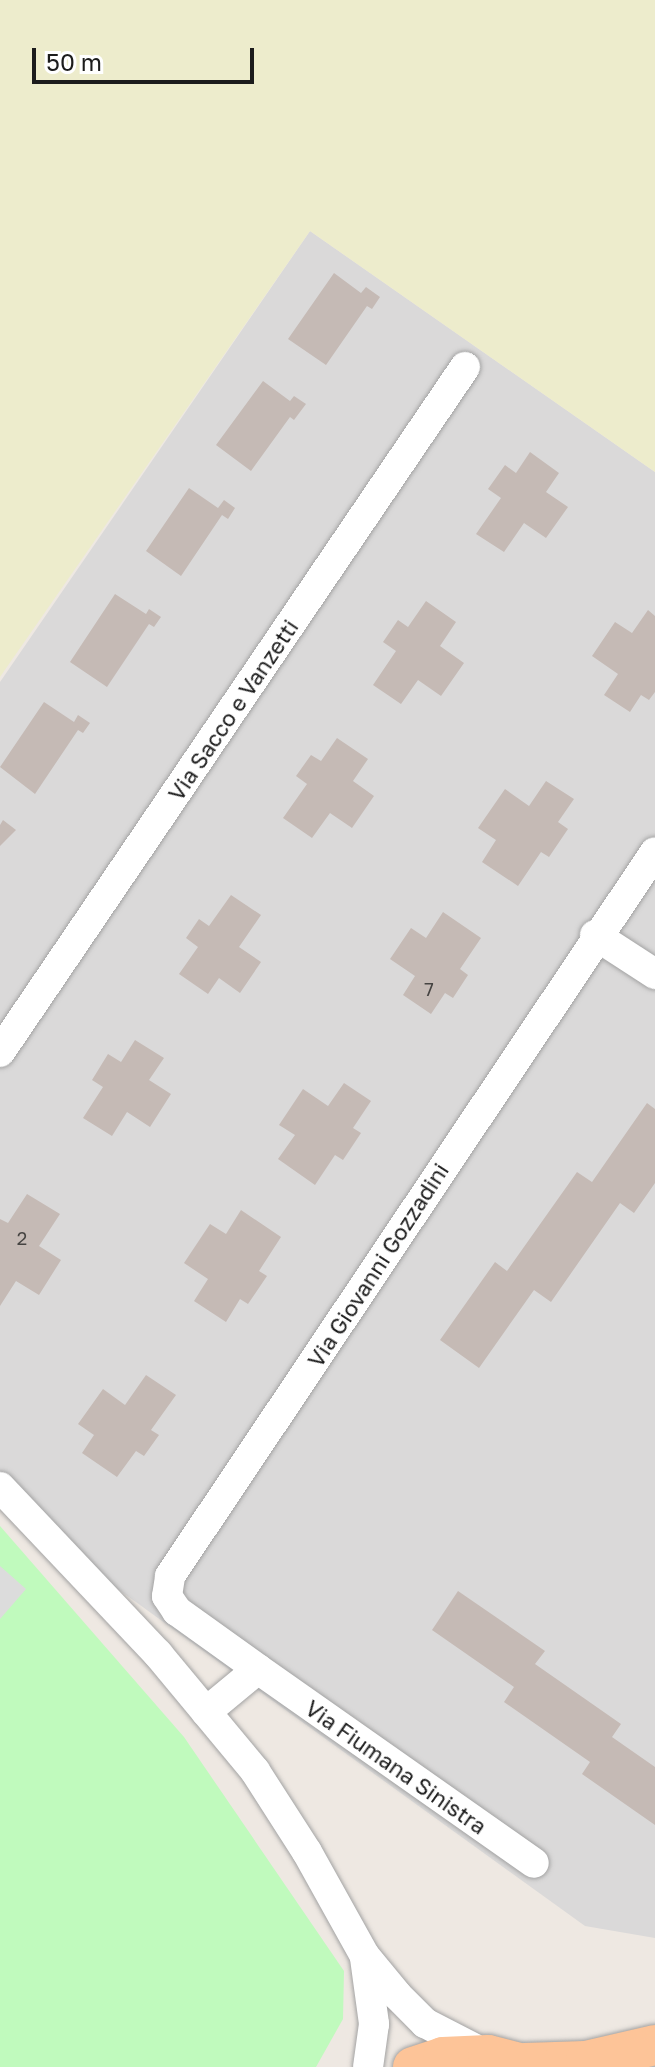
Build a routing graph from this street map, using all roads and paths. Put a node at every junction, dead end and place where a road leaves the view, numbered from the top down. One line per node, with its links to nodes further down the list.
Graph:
1 (465, 367): 5 (street, Via Sacco e Vanzetti)
2 (655, 852): 3 (street, Via Giovanni Gozzadini)
3 (595, 935): 4 (street); 7 (street, Via Giovanni Gozzadini)
4 (655, 974)
5 (0, 1052)
6 (0, 1487): 9 (street)
7 (167, 1596): 8 (street, Via Fiumana Sinistra)
8 (258, 1669): 9 (street); 10 (street, Via Fiumana Sinistra)
9 (206, 1712): 11 (street)
10 (534, 1863)
11 (365, 1956): 13 (street); 14 (street)
12 (655, 2045): 13 (main road)
13 (516, 2062): 15 (main road)
14 (368, 2067)
15 (413, 2067)

